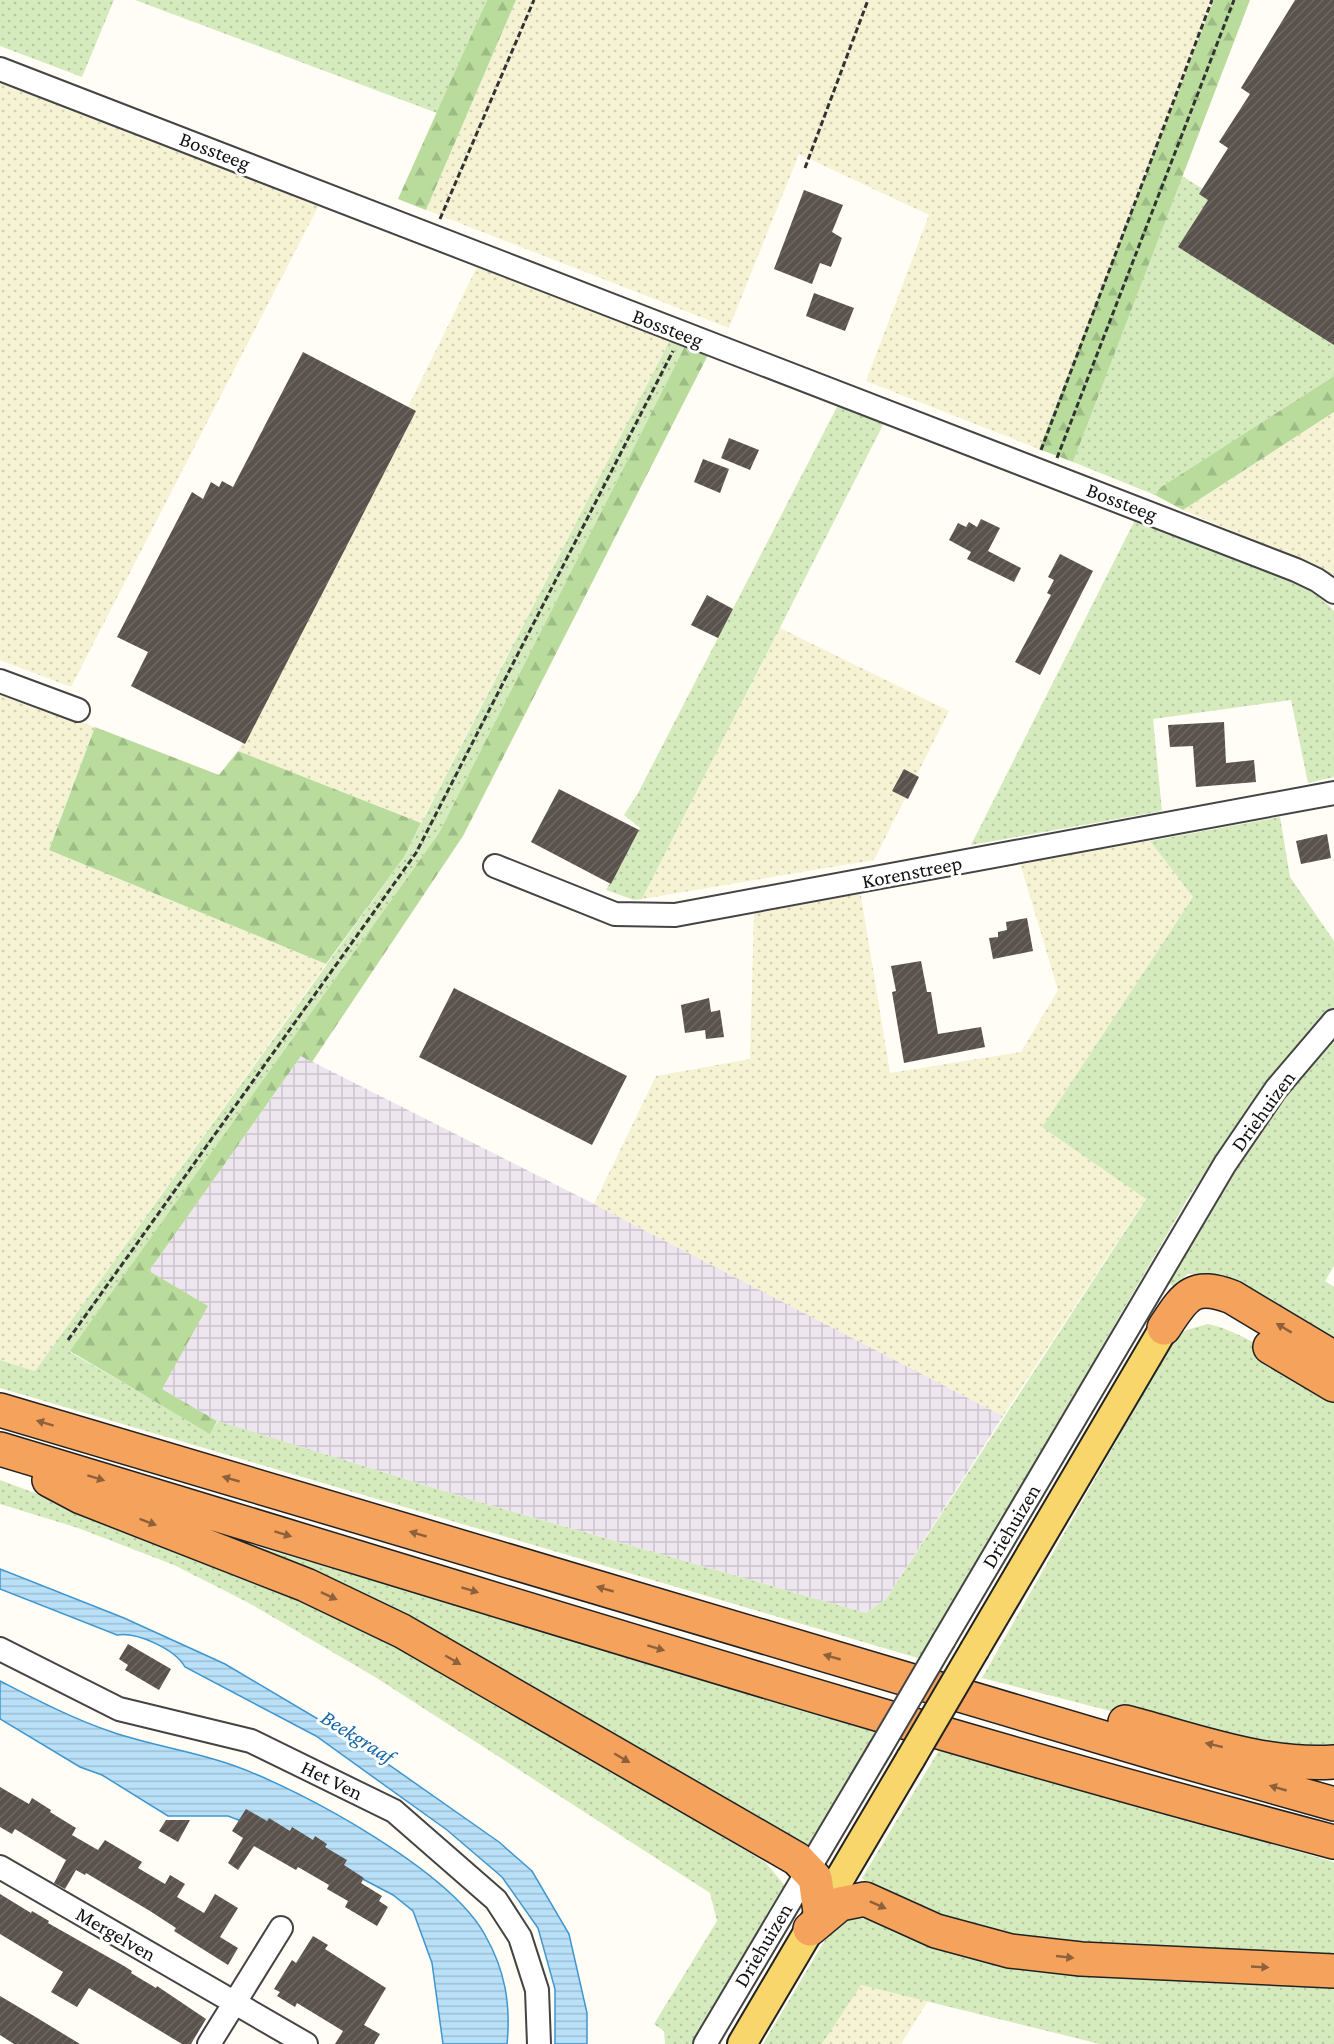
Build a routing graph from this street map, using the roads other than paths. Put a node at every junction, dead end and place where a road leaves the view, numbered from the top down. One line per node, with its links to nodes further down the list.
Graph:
1 (0, 69): 2 (street, Bossteeg)
2 (1334, 592)
3 (0, 681): 4 (street)
4 (78, 710)
5 (1334, 793): 6 (street, Korenstreep)
6 (495, 867)
7 (1334, 1021): 20 (street, Driehuizen, bridge)
8 (1164, 1328): 9 (highway, one-way to 8); 10 (highway); 21 (main road, Driehuizen, bridge)
9 (1334, 1358)
10 (1334, 1385)
11 (0, 1410): 15 (highway, one-way to 11)
12 (0, 1449): 18 (highway, one-way to 18)
13 (0, 1454): 20 (highway, one-way to 20)
14 (0, 1648): 27 (street, Het Ven)
15 (888, 1673): 16 (highway, one-way to 15); 17 (highway, one-way to 15)
16 (1334, 1762)
17 (1334, 1804)
18 (1334, 1842)
19 (0, 1867): 24 (street, Mergelven)
20 (808, 1868): 21 (highway); 28 (street, Driehuizen)
21 (815, 1920): 23 (highway, one-way to 23); 29 (main road, Driehuizen)
22 (281, 1928): 24 (street)
23 (1334, 1971)
24 (233, 2002): 25 (street); 26 (street, Mergelven)
25 (209, 2044)
26 (306, 2044)
27 (539, 2044)
28 (705, 2044)
29 (742, 2044)

